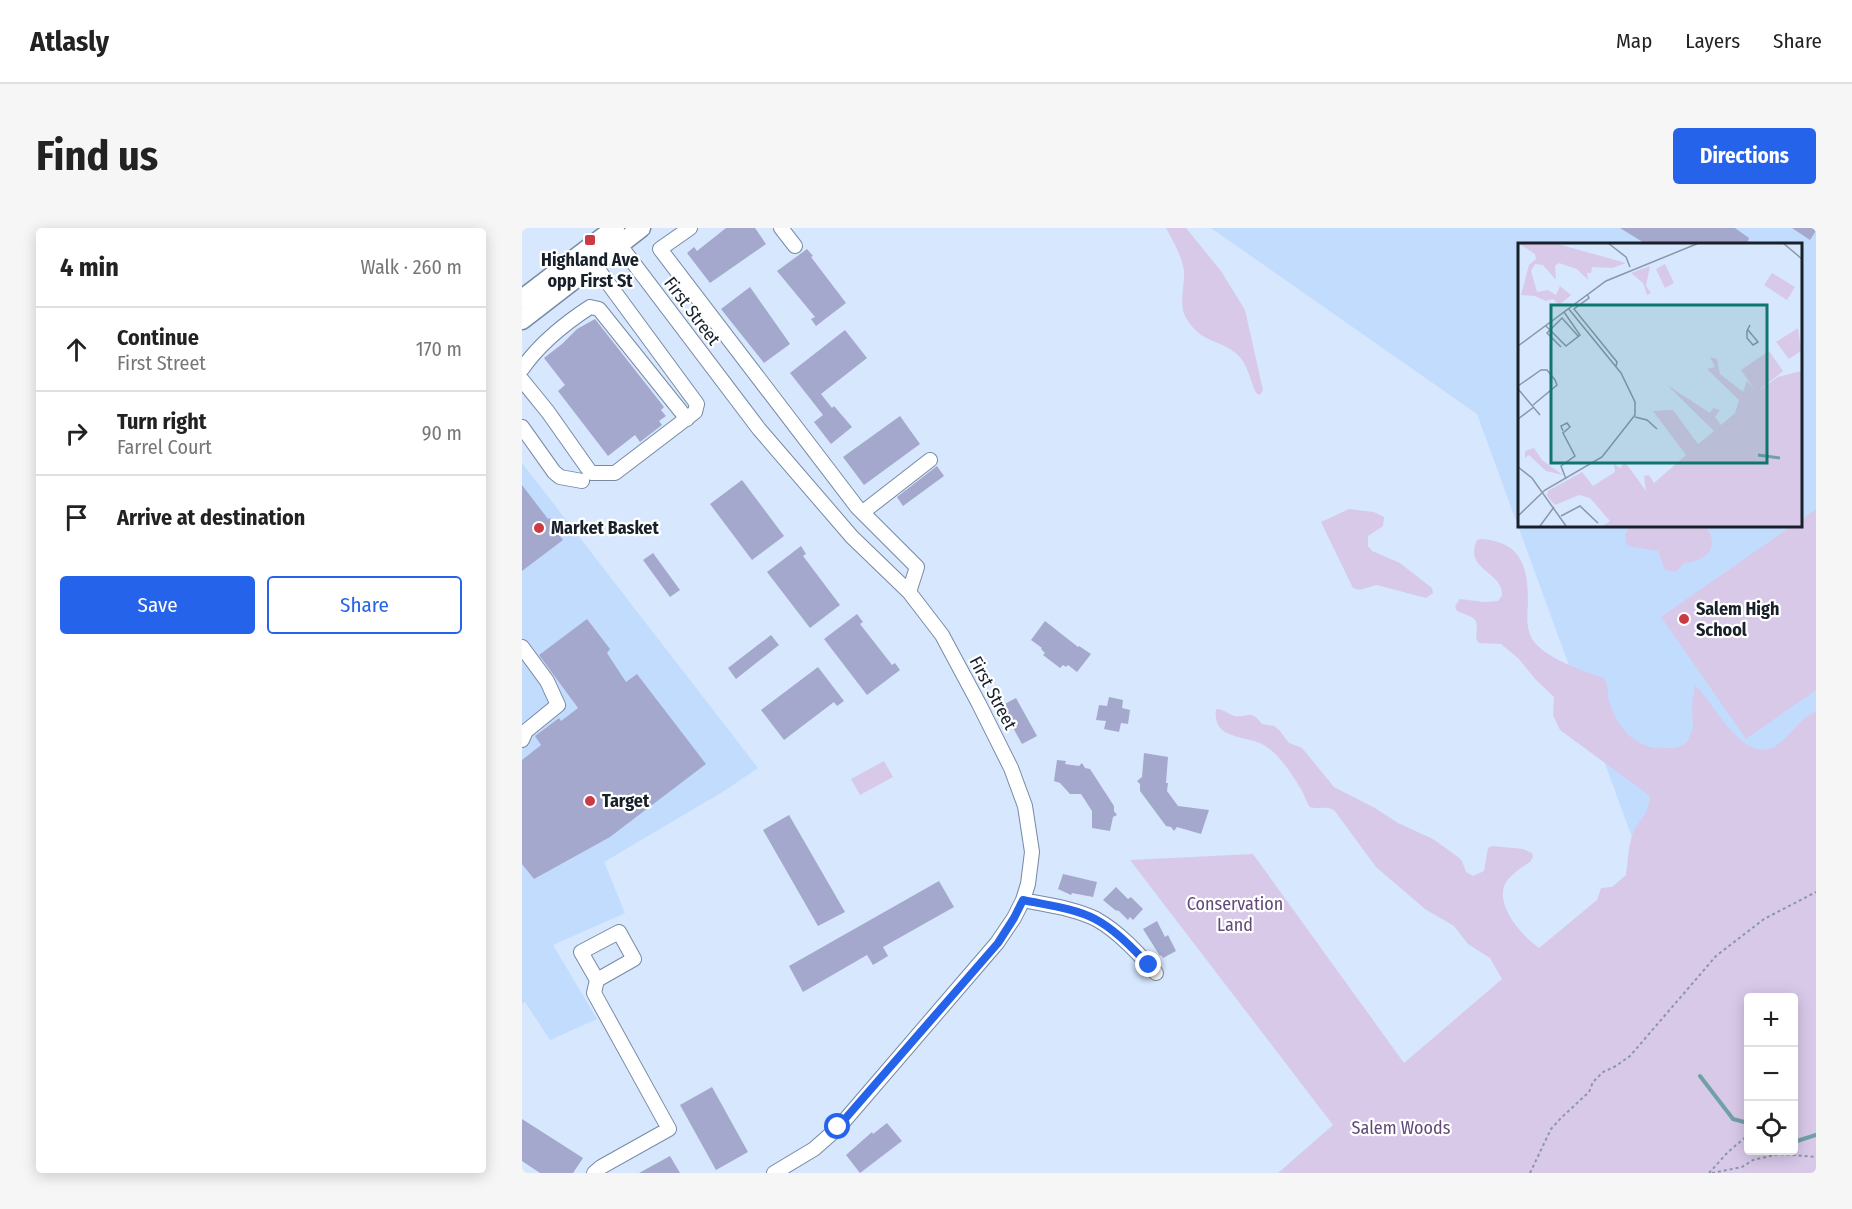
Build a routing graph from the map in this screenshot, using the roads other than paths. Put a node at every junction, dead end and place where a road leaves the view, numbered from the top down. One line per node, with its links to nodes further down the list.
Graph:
1 (641, 228): 4 (main road)
2 (690, 228): 15 (street)
3 (781, 228): 5 (street)
4 (617, 236): 6 (main road); 7 (main road); 16 (street, First Street)
5 (795, 246)
6 (594, 264): 8 (main road); 11 (street)
7 (522, 299)
8 (522, 320)
9 (522, 369): 11 (street)
10 (522, 380): 11 (street)
11 (687, 419)
12 (522, 427): 14 (street)
13 (930, 460): 15 (street)
14 (582, 481)
15 (863, 512): 16 (street)
16 (909, 592): 19 (street, First Street)
17 (522, 647): 18 (street)
18 (522, 740)
19 (1023, 900): 20 (street); 23 (street, First Street)
20 (1156, 973)
21 (597, 980): 22 (street)
22 (594, 1173)
23 (774, 1173)

